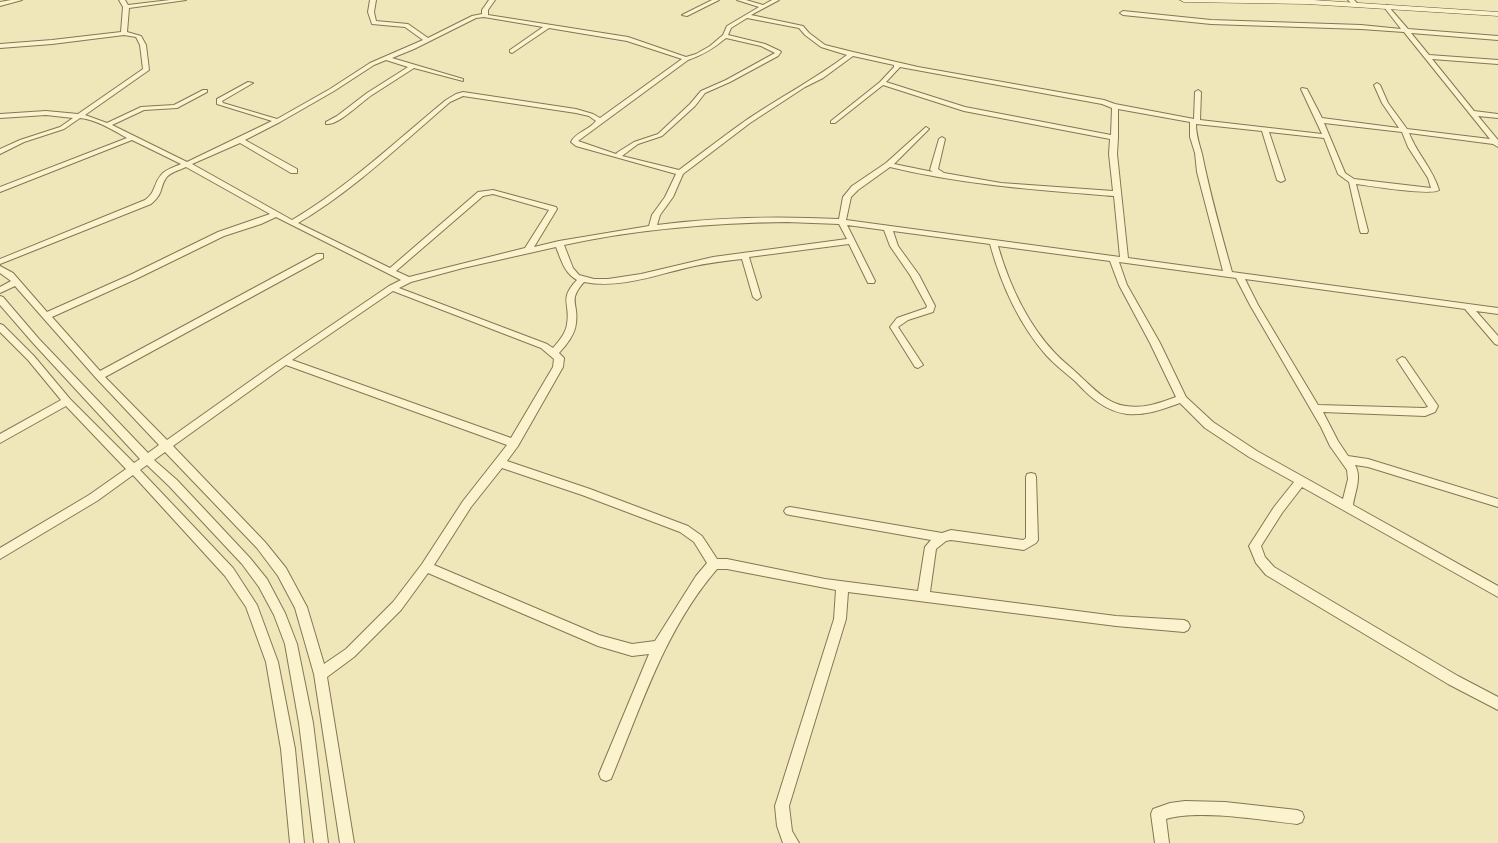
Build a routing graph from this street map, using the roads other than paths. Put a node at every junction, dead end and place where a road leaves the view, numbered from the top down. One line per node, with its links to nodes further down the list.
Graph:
1 (18, 0): 11 (street)
2 (122, 0): 12 (street)
3 (183, 0): 12 (street)
4 (373, 0): 25 (street)
5 (492, 0): 16 (street)
6 (716, 0): 18 (street)
7 (740, 0): 13 (street)
8 (776, 0): 13 (street)
9 (1184, 0): 10 (street)
10 (1354, 3): 14 (street)
11 (0, 4)
12 (126, 7): 22 (street)
13 (764, 7): 19 (street)
14 (1387, 7): 17 (street); 21 (street)
15 (1123, 13): 21 (street)
16 (485, 14): 20 (street); 25 (street)
17 (1498, 14)
18 (685, 15)
19 (746, 16): 23 (street); 28 (street)
20 (547, 27): 27 (street); 31 (street)
21 (1406, 31): 24 (street); 29 (street)
22 (124, 32): 26 (street); 44 (street)
23 (725, 36): 31 (street); 64 (street)
24 (1498, 38)
25 (427, 40): 30 (street)
26 (0, 46)
27 (512, 51)
28 (852, 54): 33 (street); 68 (street)
29 (1428, 57): 32 (street); 43 (street)
30 (385, 58): 34 (street); 48 (street)
31 (686, 59): 49 (street)
32 (1498, 62)
33 (897, 64): 37 (street); 42 (street)
34 (412, 67): 35 (street); 52 (street)
35 (461, 80)
36 (250, 83): 48 (street)
37 (882, 83): 50 (street); 59 (street)
38 (1377, 85): 56 (street)
39 (1304, 88): 47 (street)
40 (205, 91): 53 (street)
41 (1198, 92): 51 (street)
42 (1113, 106): 51 (street); 59 (street)
43 (1473, 113): 46 (street); 62 (street)
44 (79, 115): 45 (street); 53 (street); 63 (street)
45 (0, 116)
46 (1498, 116)
47 (1320, 120): 56 (street); 57 (street)
48 (278, 121): 61 (street)
49 (600, 121): 64 (street); 76 (street)
50 (833, 122)
51 (1195, 122): 55 (street); 91 (street)
52 (328, 123)
53 (107, 125): 58 (street)
54 (926, 129): 66 (street)
55 (1265, 129): 57 (street); 70 (street)
56 (1406, 131): 62 (street); 71 (street)
57 (1326, 136): 71 (street)
58 (132, 138): 65 (street); 72 (street)
59 (1115, 138): 73 (street)
60 (942, 139): 69 (street)
61 (240, 140): 65 (street); 67 (street)
62 (1497, 143)
63 (0, 152)
64 (618, 157): 68 (street)
65 (186, 164): 74 (street); 88 (street)
66 (888, 165): 69 (street); 75 (street)
67 (294, 171)
68 (680, 173): 77 (street)
69 (942, 175): 73 (street)
70 (1281, 180)
71 (1352, 181): 79 (street)
72 (0, 190)
73 (1117, 194): 87 (street)
74 (276, 214): 76 (street); 104 (street)
75 (842, 222): 77 (street); 78 (street); 80 (street)
76 (292, 223): 90 (street)
77 (652, 228): 82 (street)
78 (888, 228): 81 (street); 110 (street)
79 (1364, 230)
80 (852, 241): 85 (street); 95 (street)
81 (993, 242): 86 (street); 112 (street)
82 (559, 243): 83 (street); 93 (street)
83 (528, 250): 90 (street); 94 (street)
84 (320, 256): 111 (street)
85 (745, 256): 93 (street); 99 (street)
86 (1113, 258): 87 (street); 112 (street)
87 (1124, 260): 91 (street)
88 (0, 262)
89 (0, 269): 96 (street)
90 (391, 271): 94 (street)
91 (1228, 273): 92 (street)
92 (1239, 275): 101 (street); 114 (street)
93 (582, 279): 107 (street)
94 (408, 280): 97 (street)
95 (871, 281)
96 (16, 282): 98 (street); 104 (street)
97 (392, 288): 107 (street); 108 (street)
98 (0, 290)
99 (757, 297)
100 (0, 299): 102 (street)
101 (1468, 307): 103 (street); 106 (street)
102 (5, 309): 118 (street)
103 (1498, 311)
104 (46, 316): 111 (street)
105 (0, 327): 113 (street)
106 (1498, 342)
107 (554, 353): 116 (street)
108 (285, 360): 116 (street); 117 (street)
109 (1402, 360): 114 (street)
110 (918, 365)
111 (99, 376): 117 (street)
112 (1182, 399): 123 (street)
113 (67, 401): 115 (street); 121 (street)
114 (1315, 408): 119 (street)
115 (0, 439)
116 (514, 443): 120 (street)
117 (165, 446): 118 (street); 136 (street)
118 (148, 459): 121 (street); 141 (street)
119 (1345, 460): 124 (street); 125 (street)
120 (500, 463): 129 (street); 130 (street)
121 (133, 469): 128 (street); 140 (street)
122 (1031, 477): 127 (street)
123 (1301, 480): 125 (street); 137 (street)
124 (1498, 503)
125 (1347, 505): 132 (street)
126 (790, 511): 127 (street)
127 (942, 538): 133 (street)
128 (0, 554)
129 (714, 564): 131 (street); 135 (street)
130 (426, 567): 135 (street); 136 (street)
131 (842, 586): 133 (street); 143 (street)
132 (1498, 592)
133 (923, 596): 134 (street)
134 (1184, 626)
135 (659, 646): 138 (street)
136 (320, 674): 142 (street)
137 (1498, 704)
138 (606, 774)
139 (1297, 817): 144 (street)
140 (297, 843)
141 (321, 843)
142 (347, 843)
143 (792, 843)
144 (1162, 843)

